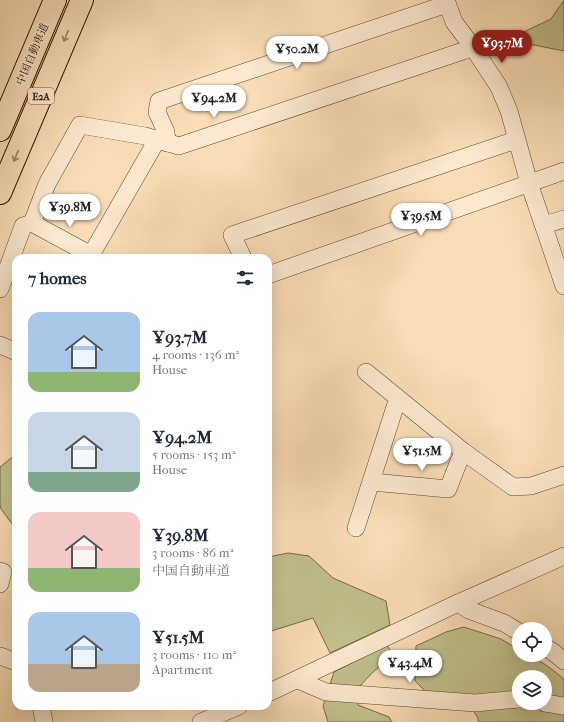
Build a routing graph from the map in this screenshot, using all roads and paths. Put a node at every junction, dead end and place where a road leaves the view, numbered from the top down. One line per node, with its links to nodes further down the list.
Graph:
1 (55, 0): 5 (highway, 中国自動車道 / E2A)
2 (82, 0): 10 (highway, E2A, one-way to 10)
3 (446, 2): 4 (street); 7 (street)
4 (472, 46): 6 (street); 7 (street)
5 (0, 130)
6 (516, 140): 9 (street); 17 (street)
7 (162, 141): 12 (street); 16 (street)
8 (564, 171): 9 (street)
9 (529, 183): 13 (street); 19 (street)
10 (0, 193)
11 (564, 219): 13 (street)
12 (32, 223): 14 (street); 15 (street)
13 (544, 225): 20 (street)
14 (16, 254)
15 (89, 254)
16 (92, 254)
17 (241, 254)
18 (12, 268): 21 (street)
19 (272, 274)
20 (564, 286)
21 (0, 289)
22 (0, 345): 23 (street)
23 (12, 350)
24 (366, 372): 25 (street)
25 (400, 400): 26 (street); 28 (street)
26 (464, 452): 27 (street); 28 (street)
27 (564, 475)
28 (372, 482): 29 (street)
29 (356, 528)
30 (564, 556): 33 (street)
31 (0, 571): 32 (street)
32 (0, 584)
33 (458, 603): 34 (street); 39 (street)
34 (512, 628)
35 (552, 652): 38 (street)
36 (0, 656): 37 (street)
37 (12, 660)
38 (564, 661)
39 (298, 680): 40 (street); 41 (street)
40 (272, 692)
41 (512, 700)
42 (552, 704): 43 (street)
43 (564, 706)
44 (42, 710): 46 (street)
45 (230, 710): 47 (street)
46 (44, 722)
47 (201, 722)

